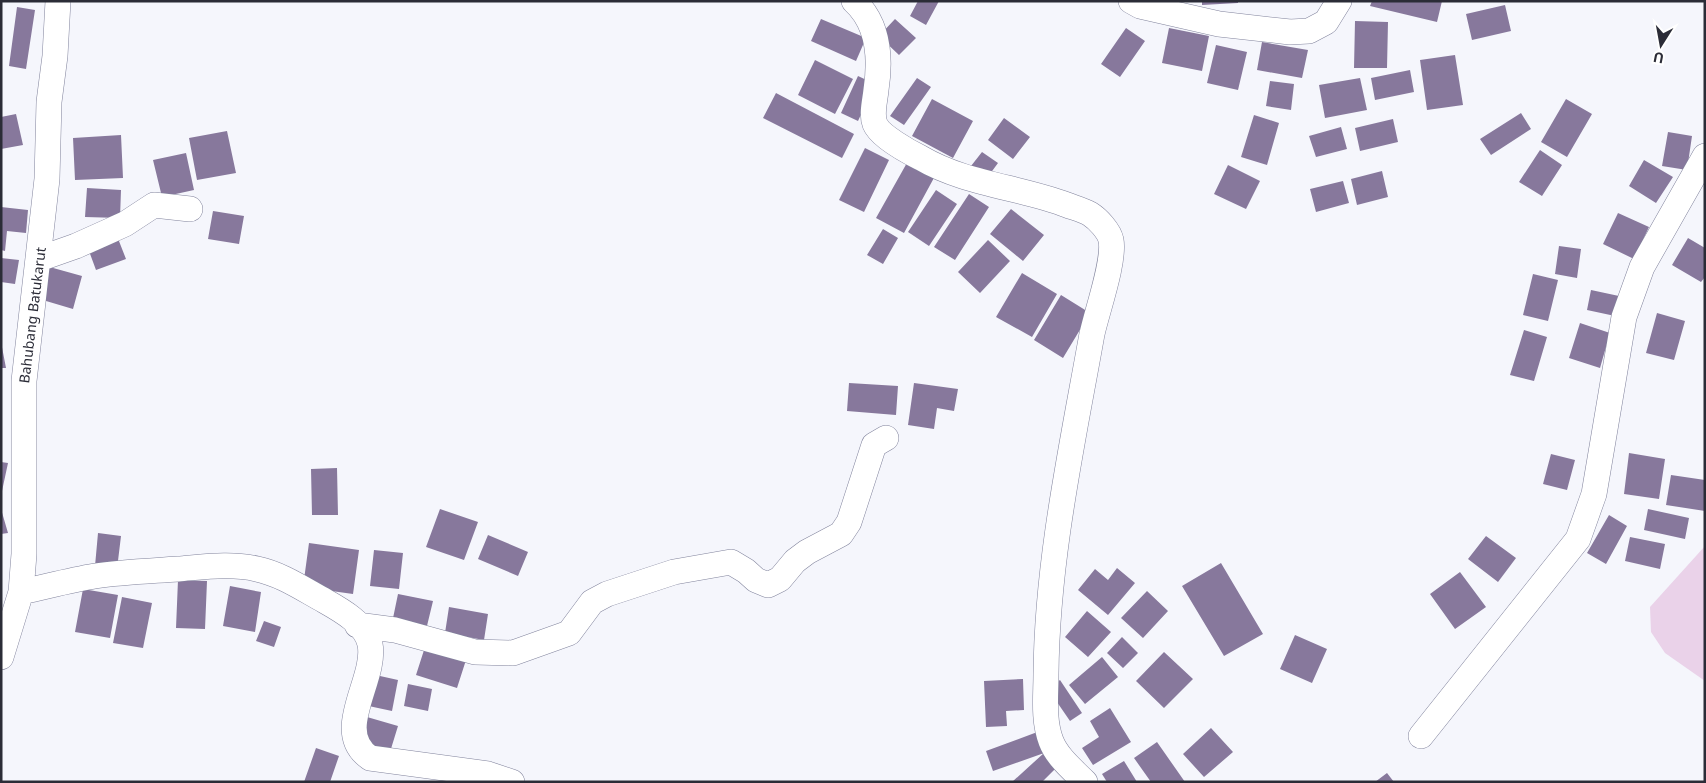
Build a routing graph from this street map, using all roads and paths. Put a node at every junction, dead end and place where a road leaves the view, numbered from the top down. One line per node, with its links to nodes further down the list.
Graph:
1 (58, 1): 7 (street, Bahubang Batukarut)
2 (854, 1): 14 (street)
3 (1131, 1): 4 (street)
4 (1339, 1)
5 (1705, 156): 12 (street)
6 (190, 209): 7 (street)
7 (39, 259): 9 (street, Bahubang Batukarut)
8 (886, 438): 10 (street)
9 (21, 592): 10 (street); 11 (street, Bahubang Batukarut)
10 (357, 625): 13 (street)
11 (1, 657)
12 (1421, 736)
13 (512, 782)
14 (1085, 782)

